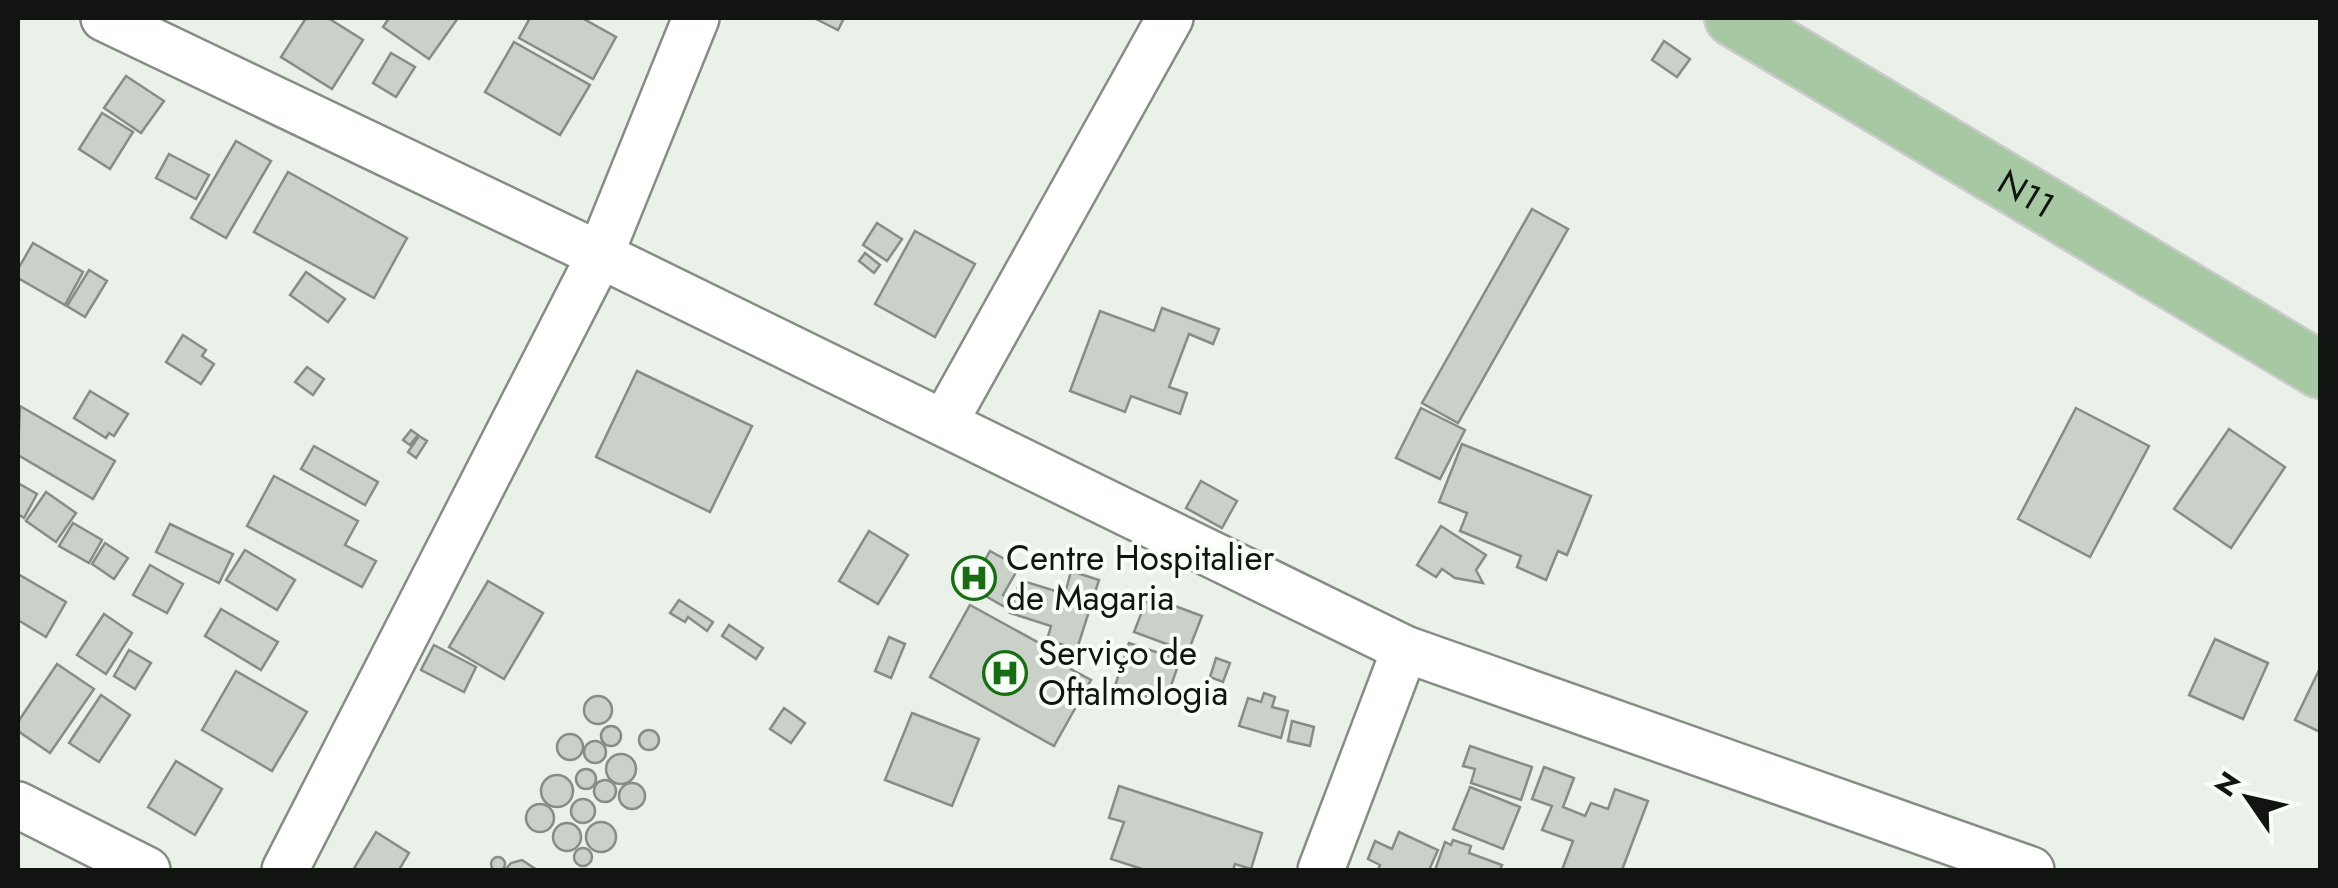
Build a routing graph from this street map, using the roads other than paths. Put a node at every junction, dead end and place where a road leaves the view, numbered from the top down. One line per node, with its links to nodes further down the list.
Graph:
1 (104, 18): 5 (street)
2 (696, 18): 5 (street)
3 (1170, 18): 7 (street)
4 (1733, 18): 6 (main road, N11)
5 (600, 255): 7 (street); 11 (street)
6 (2320, 370)
7 (944, 423): 8 (street)
8 (1405, 649): 12 (street); 13 (street)
9 (18, 805): 10 (street)
10 (147, 870)
11 (285, 870)
12 (1321, 870)
13 (2032, 870)

